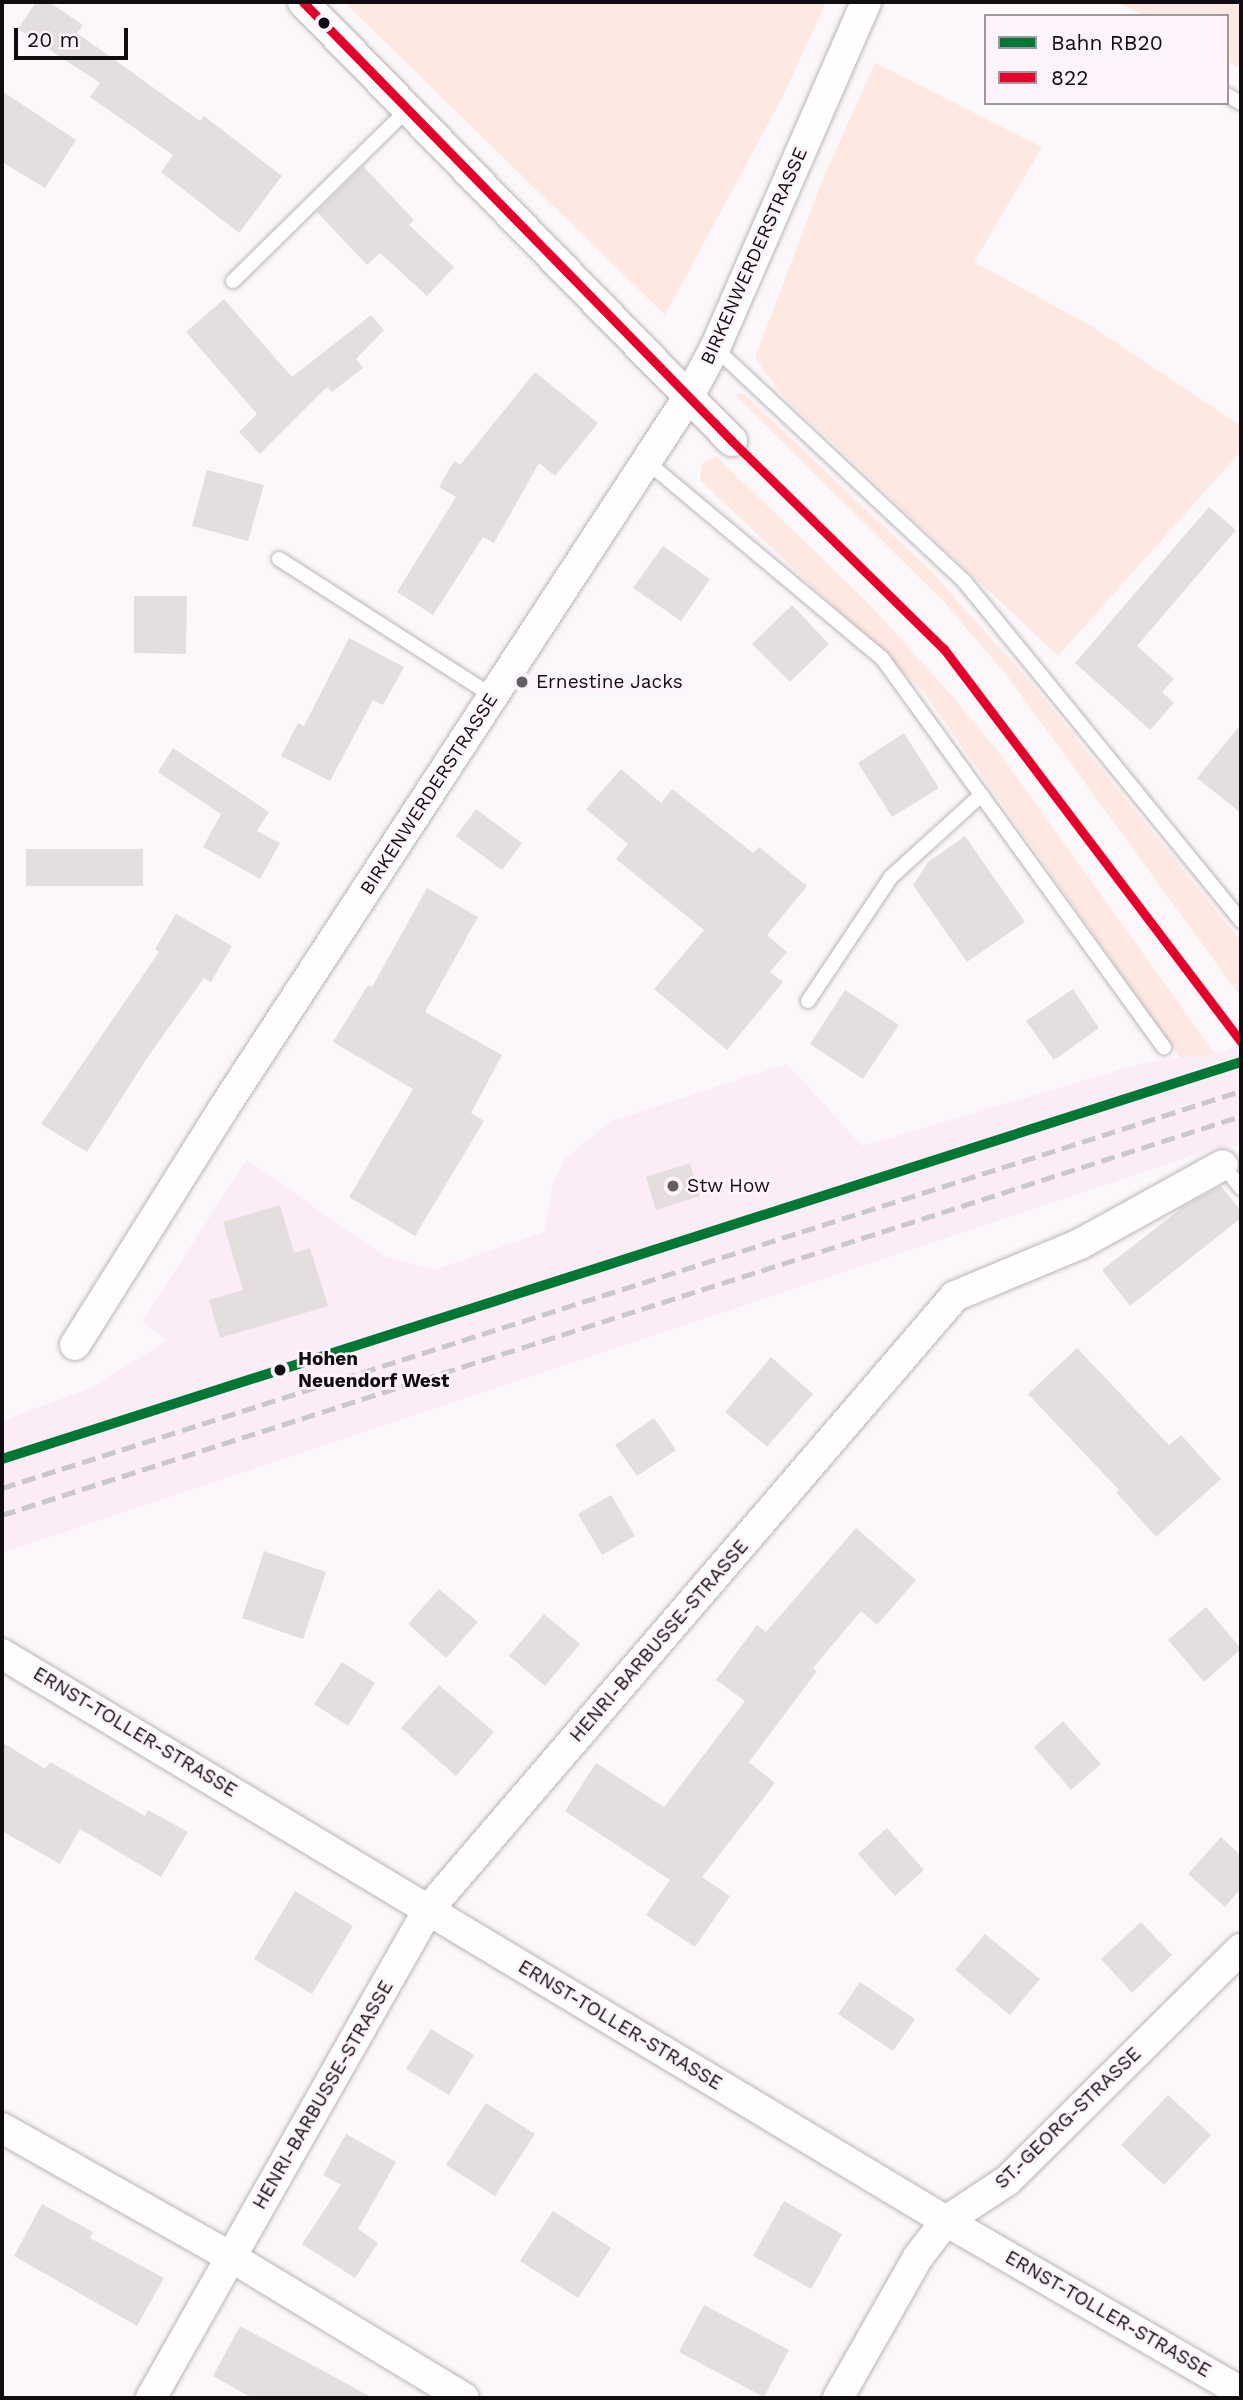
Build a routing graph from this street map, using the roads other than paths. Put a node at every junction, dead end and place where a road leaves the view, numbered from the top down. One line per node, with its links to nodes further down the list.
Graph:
1 (303, 2): 3 (street)
2 (866, 2): 5 (street, BIRKENWERDERSTRASSE)
3 (408, 109): 4 (lane); 6 (street)
4 (233, 281)
5 (715, 348): 6 (street, BIRKENWERDERSTRASSE); 12 (lane)
6 (689, 396): 7 (street); 8 (street, BIRKENWERDERSTRASSE)
7 (732, 441)
8 (646, 461): 10 (street, BIRKENWERDERSTRASSE); 11 (lane)
9 (279, 559): 10 (lane)
10 (492, 696): 18 (street, BIRKENWERDERSTRASSE)
11 (981, 795): 14 (lane); 15 (lane)
12 (1235, 905): 13 (lane)
13 (1241, 921)
14 (808, 1001)
15 (1164, 1048)
16 (1223, 1166): 17 (lane); 20 (street, HENRI-BARBUSSE-STRASSE)
17 (1241, 1188)
18 (75, 1346)
19 (2, 1654): 20 (street, ERNST-TOLLER-STRASSE)
20 (428, 1910): 23 (street, ERNST-TOLLER-STRASSE); 24 (street, HENRI-BARBUSSE-STRASSE)
21 (1241, 1950): 23 (street, ST.-GEORG-STRASSE)
22 (2, 2128): 24 (street)
23 (946, 2221): 25 (street, ERNST-TOLLER-STRASSE); 28 (street, ST.-GEORG-STRASSE)
24 (231, 2257): 26 (street, HENRI-BARBUSSE-STRASSE); 27 (street)
25 (1241, 2392)
26 (151, 2398)
27 (464, 2398)
28 (838, 2398)

